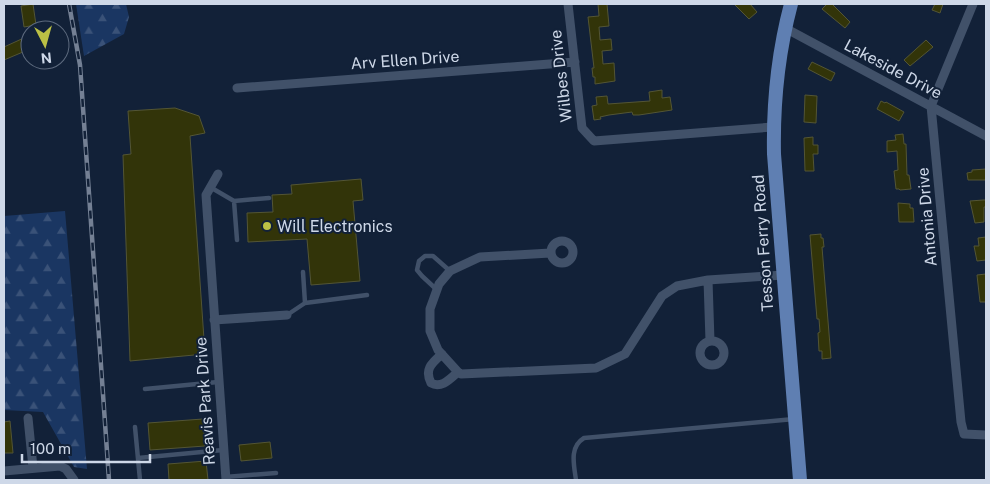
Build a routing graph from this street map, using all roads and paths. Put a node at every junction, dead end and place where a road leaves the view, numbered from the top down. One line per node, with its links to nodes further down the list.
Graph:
1 (568, 4): 5 (street, Wilbes Drive)
2 (791, 4): 4 (main road, Tesson Ferry Road)
3 (973, 4): 7 (street, Antonia Drive)
4 (785, 28): 7 (street, Lakeside Drive); 8 (main road, Tesson Ferry Road)
5 (575, 62): 6 (street, Arv Ellen Drive); 8 (street, Wilbes Drive)
6 (237, 88)
7 (931, 106): 9 (street, Lakeside Drive); 33 (street, Antonia Drive)
8 (773, 127): 18 (main road, Tesson Ferry Road)
9 (986, 136)
10 (218, 174): 11 (street, Reavis Park Drive)
11 (210, 187): 13 (lane); 24 (street, Reavis Park Drive)
12 (269, 198): 13 (lane)
13 (234, 201): 14 (lane)
14 (237, 240)
15 (550, 254): 16 (street)
16 (450, 271): 20 (street); 20 (lane)
17 (303, 272): 22 (lane)
18 (783, 275): 19 (street); 31 (main road, Tesson Ferry Road)
19 (708, 280): 25 (street); 27 (street)
20 (437, 290): 26 (street)
21 (367, 296): 22 (lane)
22 (305, 304): 23 (lane)
23 (287, 315): 24 (street, Reavis Park Drive)
24 (214, 320): 28 (street, Reavis Park Drive)
25 (710, 341)
26 (442, 354): 27 (street); 27 (street)
27 (459, 373)
28 (218, 382): 29 (lane); 34 (street, Reavis Park Drive)
29 (146, 388)
30 (28, 418): 36 (street)
31 (795, 419): 43 (lane); 44 (main road, Tesson Ferry Road)
32 (135, 426): 35 (lane)
33 (986, 435)
34 (223, 450): 35 (lane); 40 (street, Reavis Park Drive)
35 (138, 458): 42 (lane)
36 (33, 468): 37 (street); 41 (street)
37 (4, 471)
38 (276, 473): 39 (lane)
39 (243, 478): 40 (lane)
40 (226, 479)
41 (74, 480)
42 (140, 480)
43 (576, 480)
44 (800, 480)

